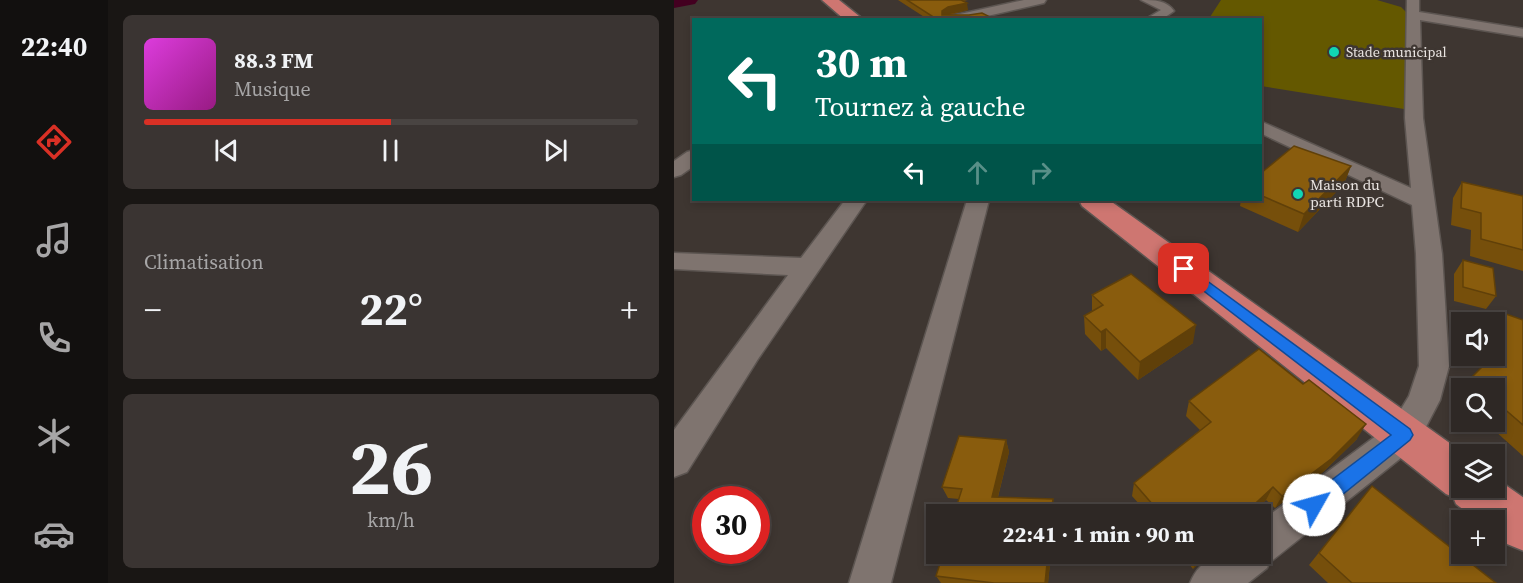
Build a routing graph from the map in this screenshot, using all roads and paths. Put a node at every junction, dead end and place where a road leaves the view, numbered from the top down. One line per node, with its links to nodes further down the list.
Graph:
1 (828, 0): 7 (highway)
2 (1040, 0): 4 (street)
3 (1147, 0): 9 (street)
4 (1008, 7): 6 (street); 8 (street)
5 (1413, 7): 10 (street); 17 (street)
6 (1025, 15)
7 (852, 18)
8 (960, 18)
9 (1154, 18)
10 (1523, 33)
11 (1262, 127): 17 (street)
12 (692, 158): 13 (street)
13 (674, 171)
14 (856, 201): 19 (street)
15 (978, 201): 27 (street)
16 (1093, 201): 20 (highway)
17 (1424, 202): 20 (street)
18 (674, 261): 19 (street)
19 (808, 267): 21 (street)
20 (1404, 435): 22 (highway); 25 (street)
21 (674, 460)
22 (1451, 471)
23 (1485, 498): 24 (highway)
24 (1523, 527)
25 (1271, 538)
26 (1240, 564): 28 (street)
27 (870, 583)
28 (1211, 583)

